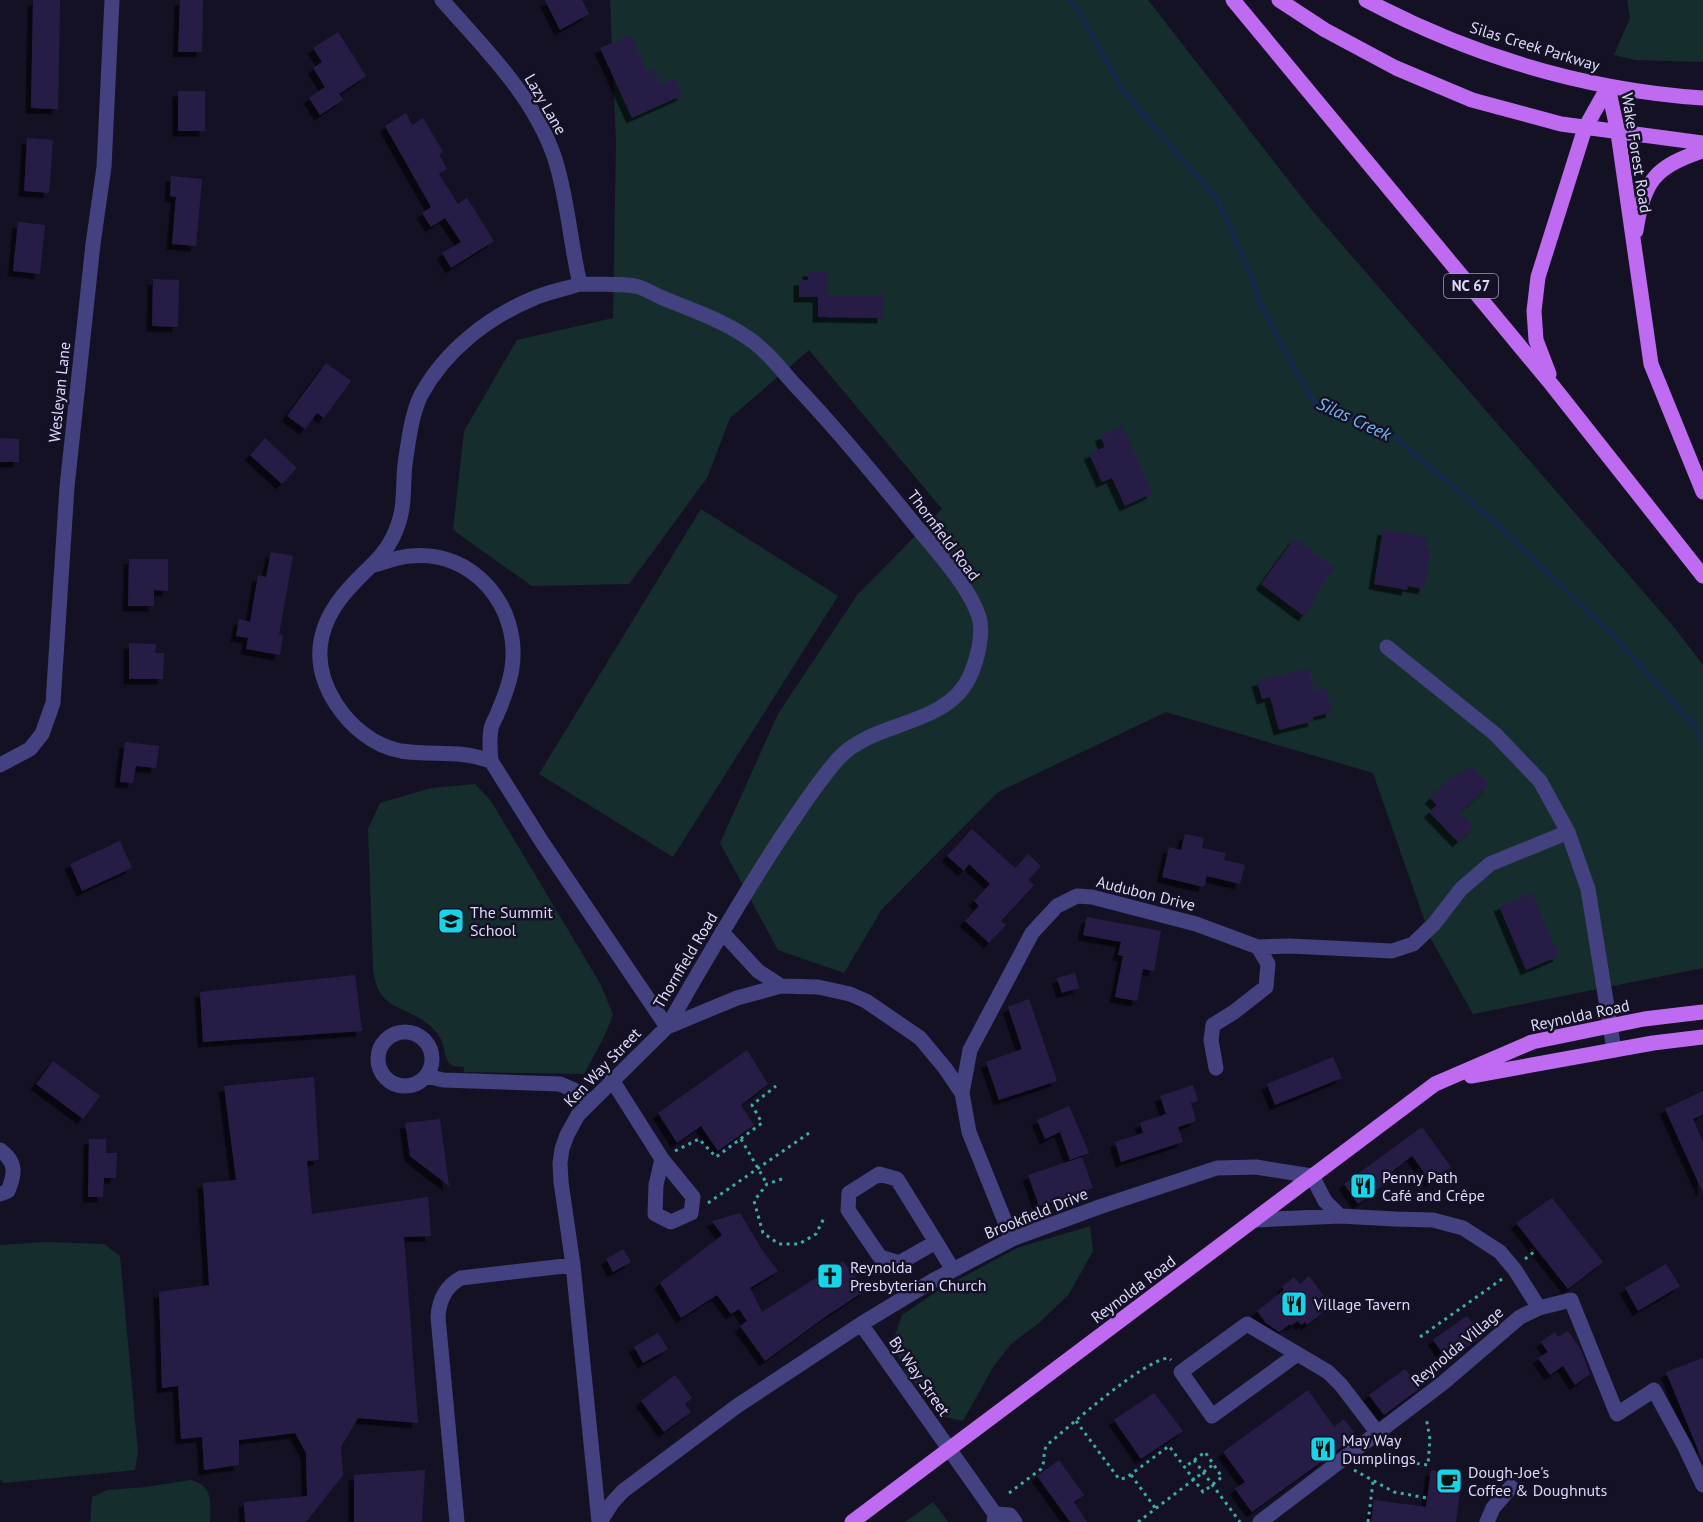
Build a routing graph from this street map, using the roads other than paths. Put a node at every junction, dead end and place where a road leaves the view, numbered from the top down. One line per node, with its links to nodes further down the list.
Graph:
1 (112, 0): 20 (street, Wesleyan Lane)
2 (442, 0): 13 (street, Lazy Lane)
3 (1233, 0): 14 (main road, Wake Forest Road / NC 67)
4 (1279, 0): 8 (main road)
5 (1366, 0): 6 (main road, Silas Creek Parkway)
6 (1608, 87): 7 (main road, Silas Creek Parkway); 8 (main road, Wake Forest Road); 9 (main road, Wake Forest Road)
7 (1703, 98)
8 (1585, 128): 9 (main road); 14 (main road, Wake Forest Road)
9 (1618, 133): 10 (main road); 12 (main road, Wake Forest Road)
10 (1703, 143)
11 (1703, 152): 12 (main road)
12 (1634, 246): 15 (main road, Wake Forest Road)
13 (580, 284): 16 (street, Thornfield Road); 22 (street, Thornfield Road)
14 (1552, 384): 17 (main road, Wake Forest Road / NC 67)
15 (1703, 492)
16 (374, 565): 19 (street, Thornfield Road); 19 (street, Thornfield Road)
17 (1703, 576)
18 (1387, 647): 21 (street)
19 (491, 761): 27 (street, Thornfield Road)
20 (0, 765)
21 (1568, 832): 23 (street); 26 (street)
22 (722, 932): 24 (street); 27 (street, Thornfield Road)
23 (1258, 947): 30 (street); 34 (street, Audubon Drive)
24 (781, 986): 27 (street, Ken Way Street); 34 (street, Ken Way Street)
25 (1703, 1012): 26 (main road, Reynolda Road)
26 (1611, 1026): 29 (street); 33 (main road, Reynolda Road)
27 (667, 1027): 32 (street, Ken Way Street)
28 (1703, 1037): 29 (main road, Reynolda Road)
29 (1614, 1050): 33 (main road, Reynolda Road)
30 (1216, 1068)
31 (427, 1076): 35 (street)
32 (612, 1080): 35 (street, Ken Way Street); 37 (street)
33 (1436, 1084): 38 (main road, Reynolda Road)
34 (962, 1093): 42 (street, Ken Way Street)
35 (591, 1102): 44 (street, Ken Way Street)
36 (0, 1150): 39 (street)
37 (662, 1159)
38 (1312, 1176): 40 (street); 41 (main road, Reynolda Road); 42 (street, Brookfield Drive)
39 (0, 1194)
40 (1340, 1216): 41 (street); 46 (street)
41 (1256, 1220): 50 (main road, Reynolda Road)
42 (1012, 1239): 45 (street, Brookfield Drive)
43 (936, 1242): 43 (street); 45 (street)
44 (573, 1265): 55 (street); 56 (street, Ken Way Street)
45 (953, 1270): 47 (street, Brookfield Drive)
46 (1539, 1308): 49 (street, Reynolda Village); 51 (street, Reynolda Village)
47 (861, 1324): 50 (street, By Way Street); 53 (street, Brookfield Drive)
48 (1296, 1355): 48 (street); 49 (street)
49 (1377, 1432): 59 (street, Reynolda Village)
50 (949, 1449): 54 (street); 57 (main road, Reynolda Road)
51 (1703, 1485)
52 (1511, 1487): 60 (street)
53 (623, 1491): 56 (street, Ken Way Street)
54 (994, 1518): 58 (street)
55 (457, 1521)
56 (599, 1522)
57 (852, 1522)
58 (1015, 1522)
59 (1260, 1522)
60 (1487, 1522)

